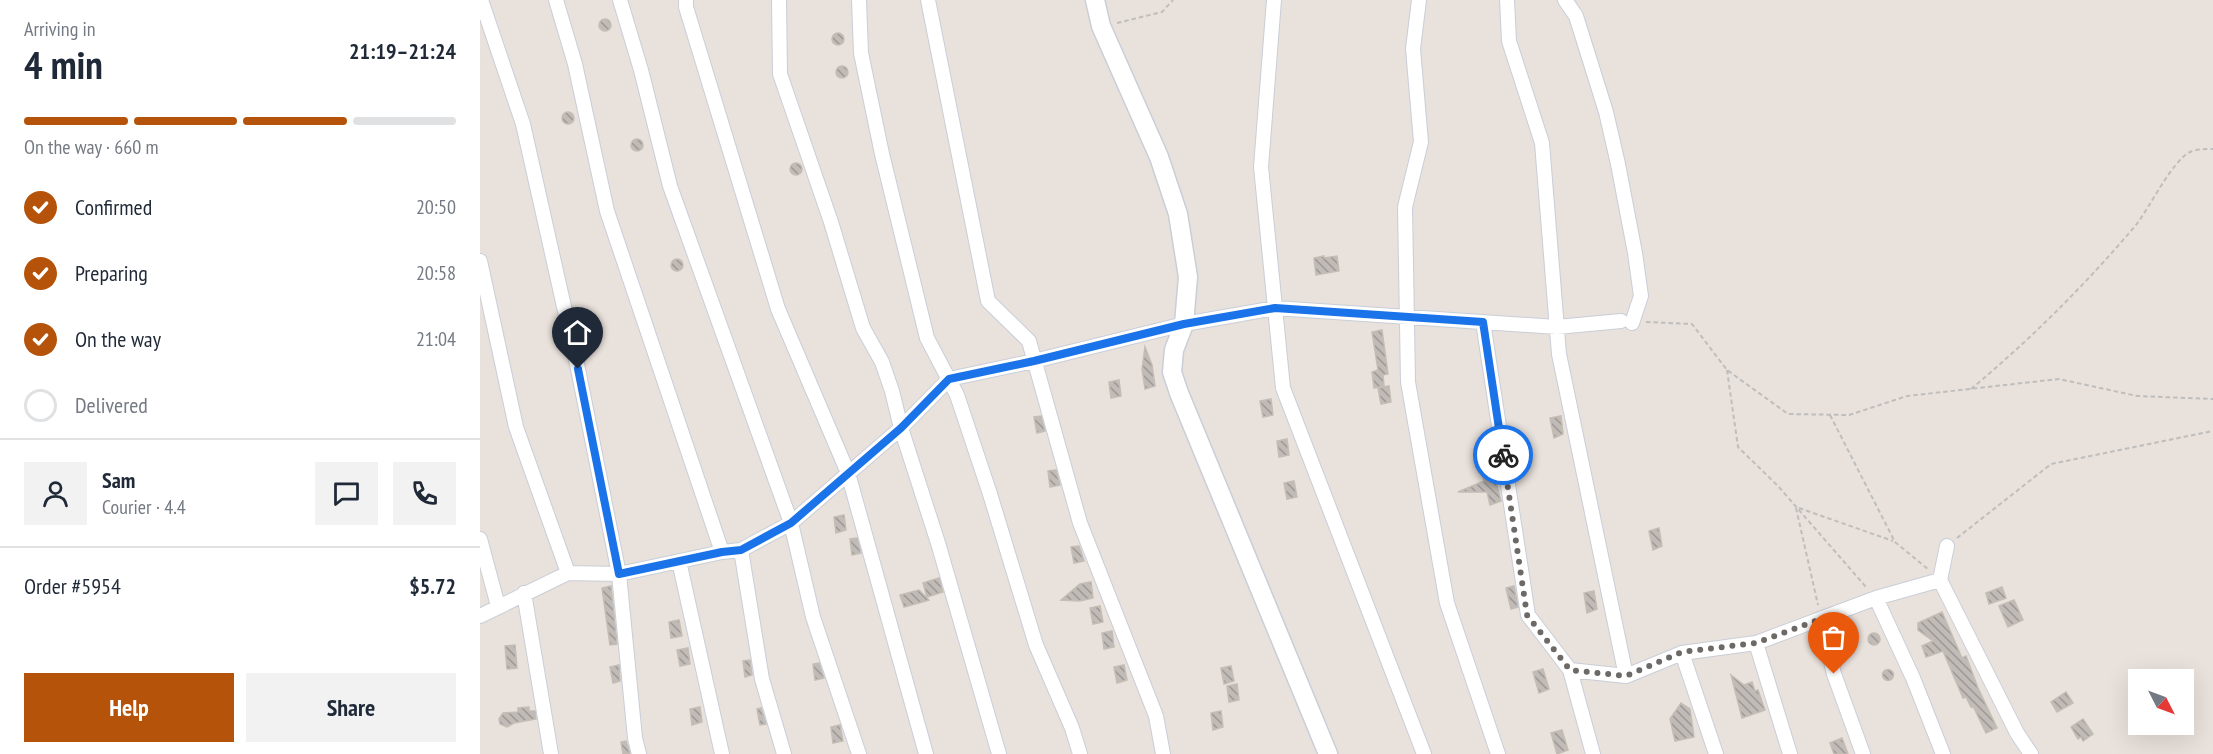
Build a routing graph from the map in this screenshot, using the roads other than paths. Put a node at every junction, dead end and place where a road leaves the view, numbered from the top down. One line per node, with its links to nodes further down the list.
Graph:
1 (481, 0): 30 (street)
2 (556, 0): 27 (street)
3 (620, 0): 23 (street)
4 (686, 0): 22 (street)
5 (778, 0): 21 (street)
6 (859, 0): 20 (street)
7 (928, 0): 19 (street)
8 (1095, 0): 17 (street)
9 (1274, 0): 14 (street)
10 (1419, 0): 15 (street)
11 (1507, 0): 18 (street)
12 (1565, 0): 18 (street)
13 (480, 261): 29 (street)
14 (1275, 308): 15 (street); 17 (street); 51 (street)
15 (1407, 317): 16 (street); 52 (street)
16 (1483, 322): 18 (street); 39 (street)
17 (1184, 324): 19 (street); 50 (street)
18 (1557, 327): 40 (street)
19 (1034, 361): 20 (street); 49 (street)
20 (949, 379): 21 (street); 48 (street)
21 (901, 428): 22 (street); 47 (street)
22 (848, 473): 23 (street); 46 (street)
23 (791, 523): 26 (street); 45 (street)
24 (480, 539): 34 (street)
25 (1947, 546): 31 (street)
26 (741, 550): 27 (street); 44 (street)
27 (722, 552): 28 (street)
28 (679, 561): 30 (street); 43 (street)
29 (568, 573): 30 (street); 32 (street)
30 (619, 574): 42 (street)
31 (1940, 580): 33 (street); 58 (street)
32 (524, 593): 34 (street); 41 (street)
33 (1876, 598): 36 (street); 57 (street)
34 (498, 606): 35 (street)
35 (480, 616)
36 (1821, 619): 37 (street); 56 (street)
37 (1756, 643): 38 (street); 55 (street)
38 (1682, 652): 40 (street); 54 (street)
39 (1570, 670): 40 (street); 53 (street)
40 (1626, 676)
41 (551, 754)
42 (639, 754)
43 (722, 754)
44 (784, 754)
45 (859, 754)
46 (926, 754)
47 (999, 754)
48 (1080, 754)
49 (1163, 754)
50 (1328, 754)
51 (1424, 754)
52 (1498, 754)
53 (1593, 754)
54 (1716, 754)
55 (1790, 754)
56 (1863, 754)
57 (1943, 754)
58 (2031, 754)

